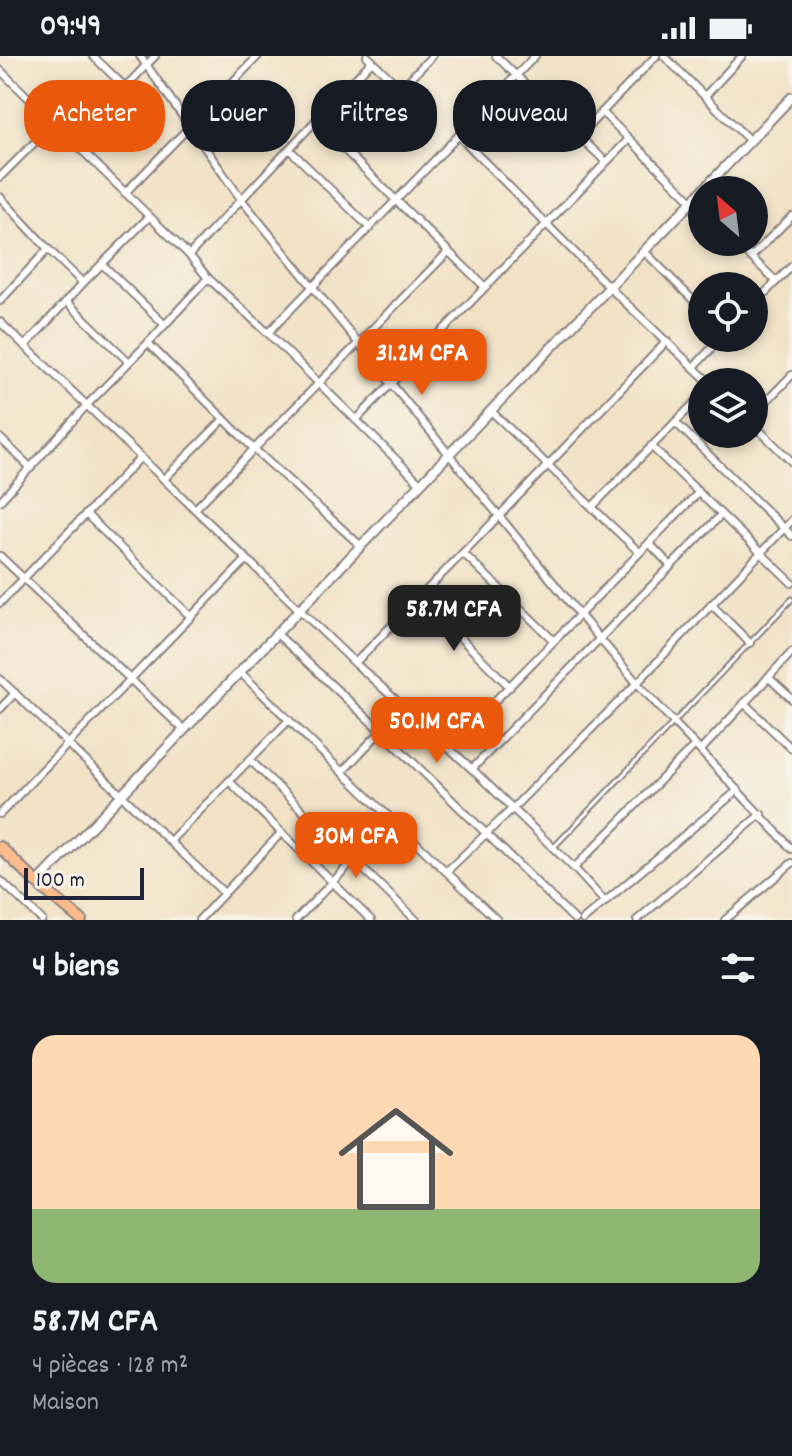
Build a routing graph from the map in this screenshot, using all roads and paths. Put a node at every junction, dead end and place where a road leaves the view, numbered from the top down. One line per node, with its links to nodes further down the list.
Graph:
1 (93, 56): 15 (street)
2 (140, 56): 12 (street)
3 (155, 56): 12 (street)
4 (258, 56): 17 (street)
5 (432, 56): 20 (street)
6 (496, 56): 14 (street)
7 (535, 56): 14 (street)
8 (656, 56): 26 (street)
9 (664, 56): 24 (street)
10 (742, 56): 24 (street)
11 (370, 59): 18 (street); 19 (street)
12 (147, 65): 16 (street); 27 (street)
13 (0, 70): 23 (street)
14 (516, 75): 21 (street); 22 (street)
15 (118, 80)
16 (132, 80)
17 (235, 80)
18 (352, 80)
19 (392, 80)
20 (409, 80)
21 (511, 80)
22 (521, 80)
23 (24, 94)
24 (705, 96): 32 (street)
25 (792, 97): 32 (street)
26 (602, 112): 28 (street); 31 (street)
27 (181, 113)
28 (596, 118)
29 (311, 127): 34 (street)
30 (181, 135): 46 (street)
31 (629, 139): 43 (street); 48 (street)
32 (750, 141): 44 (street)
33 (453, 142): 50 (street)
34 (295, 145)
35 (25, 152): 45 (street)
36 (83, 152): 46 (street)
37 (208, 152): 49 (street)
38 (288, 152): 49 (street)
39 (292, 152): 55 (street)
40 (346, 152): 50 (street)
41 (475, 152): 54 (street)
42 (596, 152): 43 (street)
43 (606, 162): 54 (street)
44 (716, 176)
45 (0, 177)
46 (125, 193): 53 (street)
47 (0, 197): 56 (street)
48 (688, 197)
49 (241, 199): 59 (street); 66 (street)
50 (396, 201): 55 (street); 58 (street)
51 (688, 205): 57 (street)
52 (792, 216): 60 (street)
53 (149, 217): 59 (street); 61 (street)
54 (548, 223): 67 (street); 68 (street)
55 (370, 228): 66 (street)
56 (48, 249): 65 (street); 71 (street)
57 (644, 251): 68 (street); 70 (street)
58 (448, 252): 67 (street); 78 (street)
59 (189, 255): 63 (street)
60 (751, 257): 64 (street)
61 (102, 264): 65 (street); 74 (street)
62 (792, 266): 64 (street)
63 (208, 278): 74 (street); 75 (street)
64 (776, 281): 69 (street)
65 (83, 283): 72 (street)
66 (313, 287): 75 (street); 78 (street)
67 (485, 287): 85 (street)
68 (609, 287): 76 (street); 89 (street)
69 (768, 289)
70 (688, 295)
71 (0, 301)
72 (67, 302): 79 (street); 81 (street)
73 (0, 322): 79 (street)
74 (165, 325): 77 (street)
75 (268, 333): 84 (street)
76 (667, 341): 82 (street); 100 (street)
77 (148, 343): 81 (street); 90 (street)
78 (359, 343): 84 (street); 85 (street)
79 (25, 346): 87 (street)
80 (708, 352): 82 (street)
81 (129, 362): 87 (street)
82 (694, 367)
83 (792, 375): 86 (street)
84 (319, 383): 91 (street); 96 (street)
85 (391, 383): 91 (street); 97 (street)
86 (768, 400)
87 (87, 405): 98 (street); 101 (street)
88 (688, 409): 92 (street)
89 (491, 411): 97 (street); 100 (street)
90 (224, 419): 96 (street); 102 (street)
91 (356, 420): 103 (street)
92 (675, 422): 95 (street); 112 (street)
93 (0, 438): 101 (street)
94 (768, 439): 99 (street)
95 (651, 446): 104 (street); 106 (street)
96 (254, 449): 107 (street); 115 (street)
97 (450, 454): 103 (street); 110 (street)
98 (141, 457): 102 (street); 108 (street)
99 (792, 462)
100 (549, 465): 106 (street); 110 (street)
101 (31, 468): 105 (street)
102 (164, 479): 107 (street)
103 (421, 484): 115 (street)
104 (698, 493): 109 (street); 114 (street)
105 (0, 501)
106 (593, 506): 116 (street)
107 (195, 509): 120 (street)
108 (86, 514): 122 (street); 130 (street)
109 (721, 515): 117 (street); 121 (street)
110 (499, 516): 118 (street); 129 (street)
111 (792, 520): 112 (street)
112 (784, 528): 113 (street); 117 (street)
113 (792, 536)
114 (649, 543): 116 (street); 121 (street)
115 (361, 546): 128 (street)
116 (639, 552): 129 (street)
117 (760, 552): 123 (street); 127 (street)
118 (463, 553): 124 (street); 133 (street)
119 (0, 556): 122 (street)
120 (247, 559): 128 (street); 130 (street)
121 (670, 565): 132 (street)
122 (24, 578): 126 (street); 139 (street)
123 (792, 583)
124 (419, 597): 136 (street); 142 (street)
125 (792, 599): 134 (lane)
126 (0, 603)
127 (711, 604): 134 (street); 141 (street)
128 (300, 610): 131 (street); 136 (street)
129 (579, 614): 132 (street); 133 (street)
130 (190, 616): 139 (street)
131 (277, 634): 137 (street); 151 (street)
132 (599, 638): 141 (street); 157 (street)
133 (553, 640): 142 (street)
134 (750, 643): 149 (lane)
135 (792, 652): 138 (street)
136 (355, 663): 146 (street)
137 (240, 672): 148 (street); 150 (street)
138 (768, 677): 144 (street); 145 (street)
139 (130, 678): 150 (street); 152 (street)
140 (0, 679): 143 (street)
141 (637, 683): 149 (street); 162 (street)
142 (510, 687): 154 (street)
143 (15, 693): 147 (street); 152 (street)
144 (792, 699)
145 (744, 703): 153 (street); 155 (street)
146 (403, 708): 151 (street); 154 (street)
147 (0, 709)
148 (289, 720): 156 (street); 158 (street)
149 (673, 722): 153 (street); 170 (lane)
150 (184, 730): 161 (street)
151 (381, 731): 158 (street); 167 (street)
152 (68, 744): 161 (street); 163 (street)
153 (698, 747): 160 (street); 174 (street)
154 (447, 748): 157 (street)
155 (792, 749)
156 (250, 760): 159 (street); 172 (street)
157 (472, 769): 162 (street)
158 (342, 772): 165 (street)
159 (229, 781): 166 (street); 168 (street)
160 (738, 790): 164 (street); 180 (street)
161 (122, 795): 168 (street); 177 (street)
162 (512, 809): 167 (street); 170 (street)
163 (0, 814)
164 (761, 814): 171 (street); 190 (street)
165 (393, 819): 172 (street); 175 (street)
166 (281, 833): 178 (street); 179 (street)
167 (486, 833): 175 (street); 188 (street)
168 (170, 841): 179 (street)
169 (0, 847): 177 (main road)
170 (553, 848): 174 (street)
171 (792, 849)
172 (355, 861): 178 (street); 186 (street)
173 (792, 863): 191 (street)
174 (574, 868): 180 (street)
175 (447, 871): 187 (street)
176 (0, 880): 181 (street)
177 (37, 883): 182 (main road)
178 (332, 883): 184 (street); 185 (street)
179 (224, 893): 183 (street)
180 (605, 902): 189 (street)
181 (42, 920)
182 (81, 920)
183 (199, 920)
184 (296, 920)
185 (371, 920)
186 (416, 920)
187 (497, 920)
188 (575, 920)
189 (583, 920)
190 (637, 920)
191 (725, 920)

